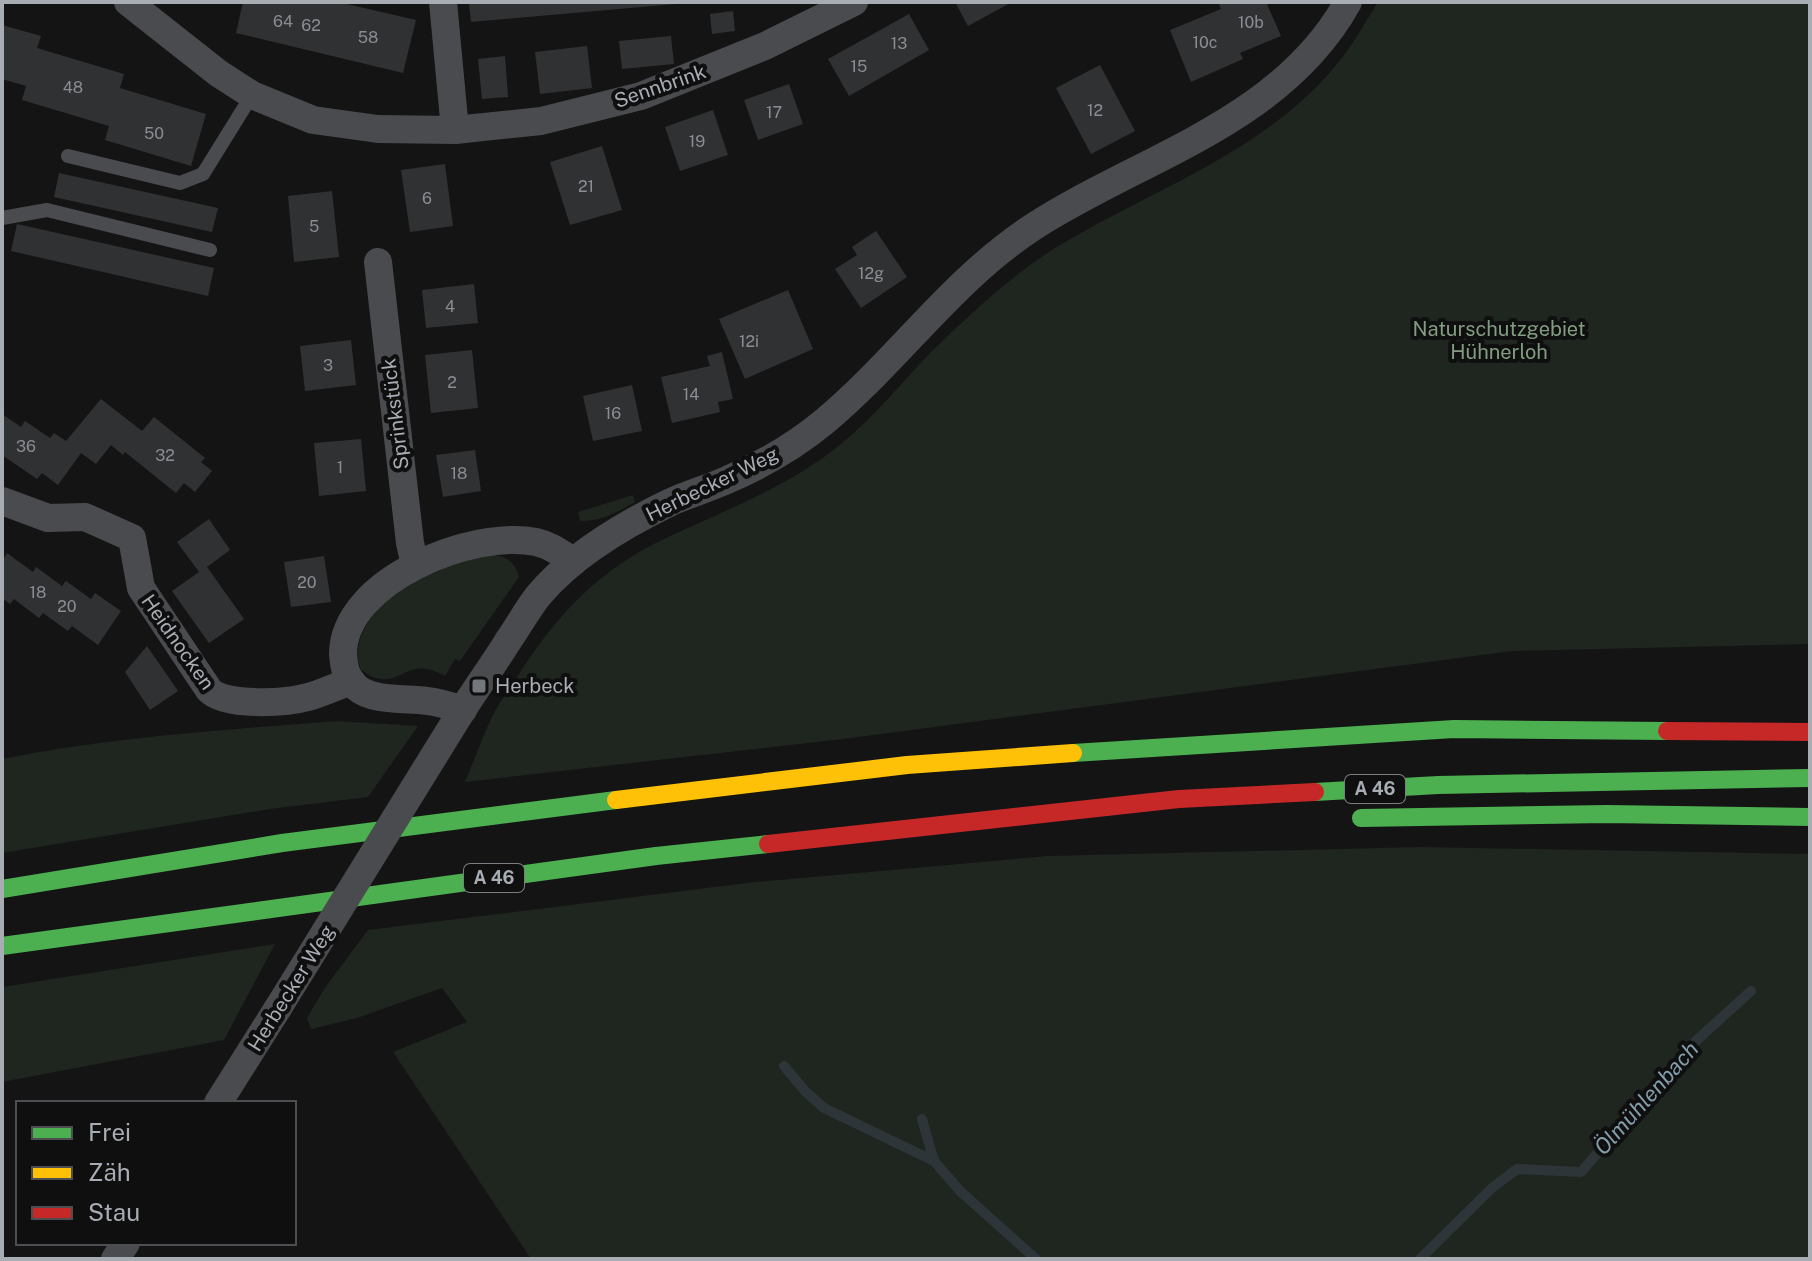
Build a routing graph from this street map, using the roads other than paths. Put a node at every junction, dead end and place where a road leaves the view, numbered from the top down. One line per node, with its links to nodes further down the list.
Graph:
1 (128, 2): 5 (street, Sennbrink)
2 (443, 2): 6 (street)
3 (854, 2): 6 (street, Sennbrink)
4 (1348, 2): 12 (street, Herbecker Weg)
5 (252, 95): 6 (street, Sennbrink); 7 (lane)
6 (455, 130)
7 (68, 156)
8 (2, 218): 9 (lane)
9 (210, 250)
10 (378, 262): 13 (street, Sprinkstück)
11 (2, 501): 14 (street, Heidnocken)
12 (573, 562): 13 (street); 16 (street, Herbecker Weg)
13 (415, 565): 14 (street)
14 (351, 681): 16 (street)
15 (1671, 712): 17 (highway)
16 (460, 713): 26 (street, Herbecker Weg, bridge)
17 (1454, 729): 18 (highway); 24 (highway)
18 (1810, 732)
19 (1810, 778): 23 (highway, A 46)
20 (1810, 817): 21 (highway)
21 (1338, 819)
22 (1132, 823): 23 (highway)
23 (942, 826): 25 (highway, A 46)
24 (2, 889)
25 (2, 946)
26 (219, 1101)

